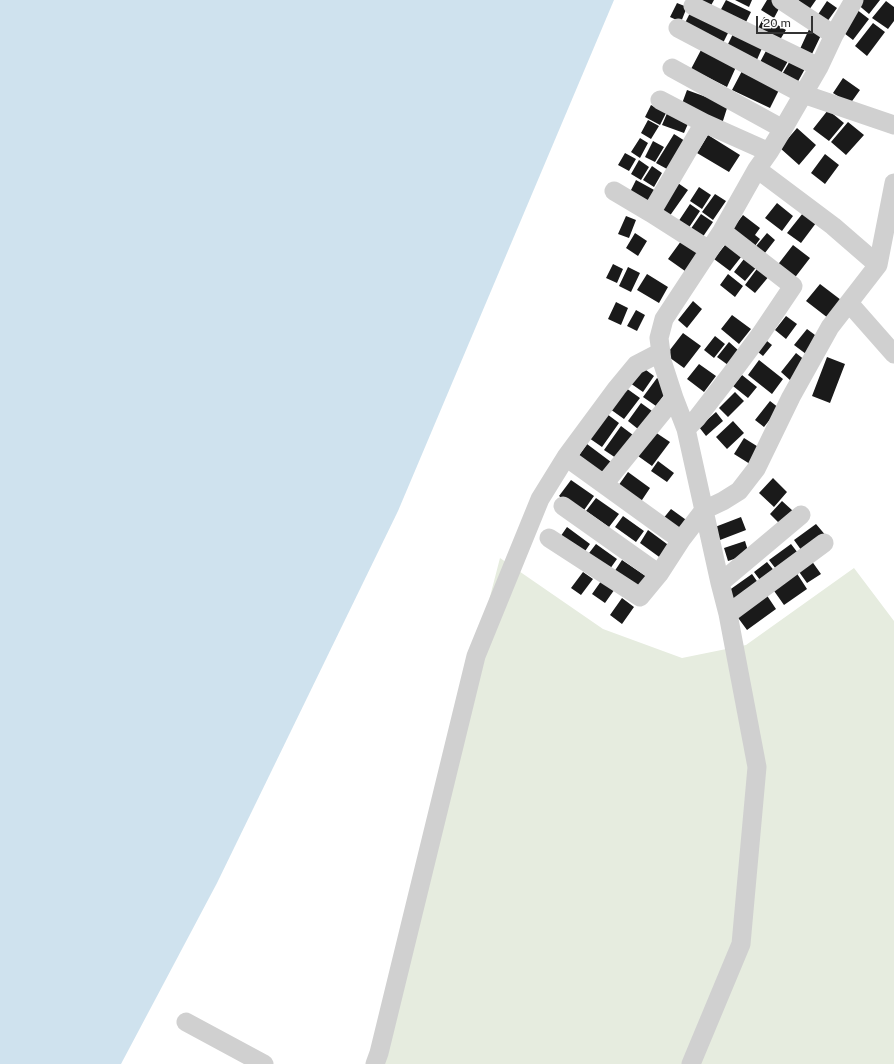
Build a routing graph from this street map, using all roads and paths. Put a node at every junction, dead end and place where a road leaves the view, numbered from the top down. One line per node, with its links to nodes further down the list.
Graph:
1 (781, 0): 5 (street)
2 (854, 0): 5 (street)
3 (693, 6): 6 (street)
4 (678, 28): 8 (street)
5 (834, 35): 6 (street)
6 (819, 67): 8 (street)
7 (672, 68): 12 (street)
8 (803, 94): 11 (street); 12 (street)
9 (660, 100): 10 (street)
10 (704, 124): 13 (street); 18 (street)
11 (894, 125)
12 (783, 129): 13 (street)
13 (769, 152): 14 (street)
14 (757, 169): 19 (street); 21 (street)
15 (894, 183): 17 (street)
16 (614, 191): 18 (street)
17 (892, 211): 21 (street)
18 (651, 213): 20 (street)
19 (722, 231): 20 (street); 26 (street)
20 (709, 250): 23 (street)
21 (878, 265): 22 (street)
22 (849, 303): 24 (street); 30 (street)
23 (661, 352): 25 (street); 27 (street)
24 (894, 354)
25 (674, 398): 26 (street); 28 (street)
26 (686, 429): 30 (street)
27 (566, 457): 28 (street); 40 (street)
28 (604, 484): 33 (street)
29 (563, 506): 35 (street)
30 (704, 510): 33 (street); 36 (street)
31 (801, 515): 36 (street)
32 (550, 538): 35 (street)
33 (681, 540): 35 (street)
34 (824, 543): 37 (street)
35 (659, 574)
36 (720, 583): 37 (street)
37 (728, 614): 41 (street)
38 (186, 1022): 39 (street)
39 (264, 1064)
40 (374, 1064)
41 (691, 1064)

